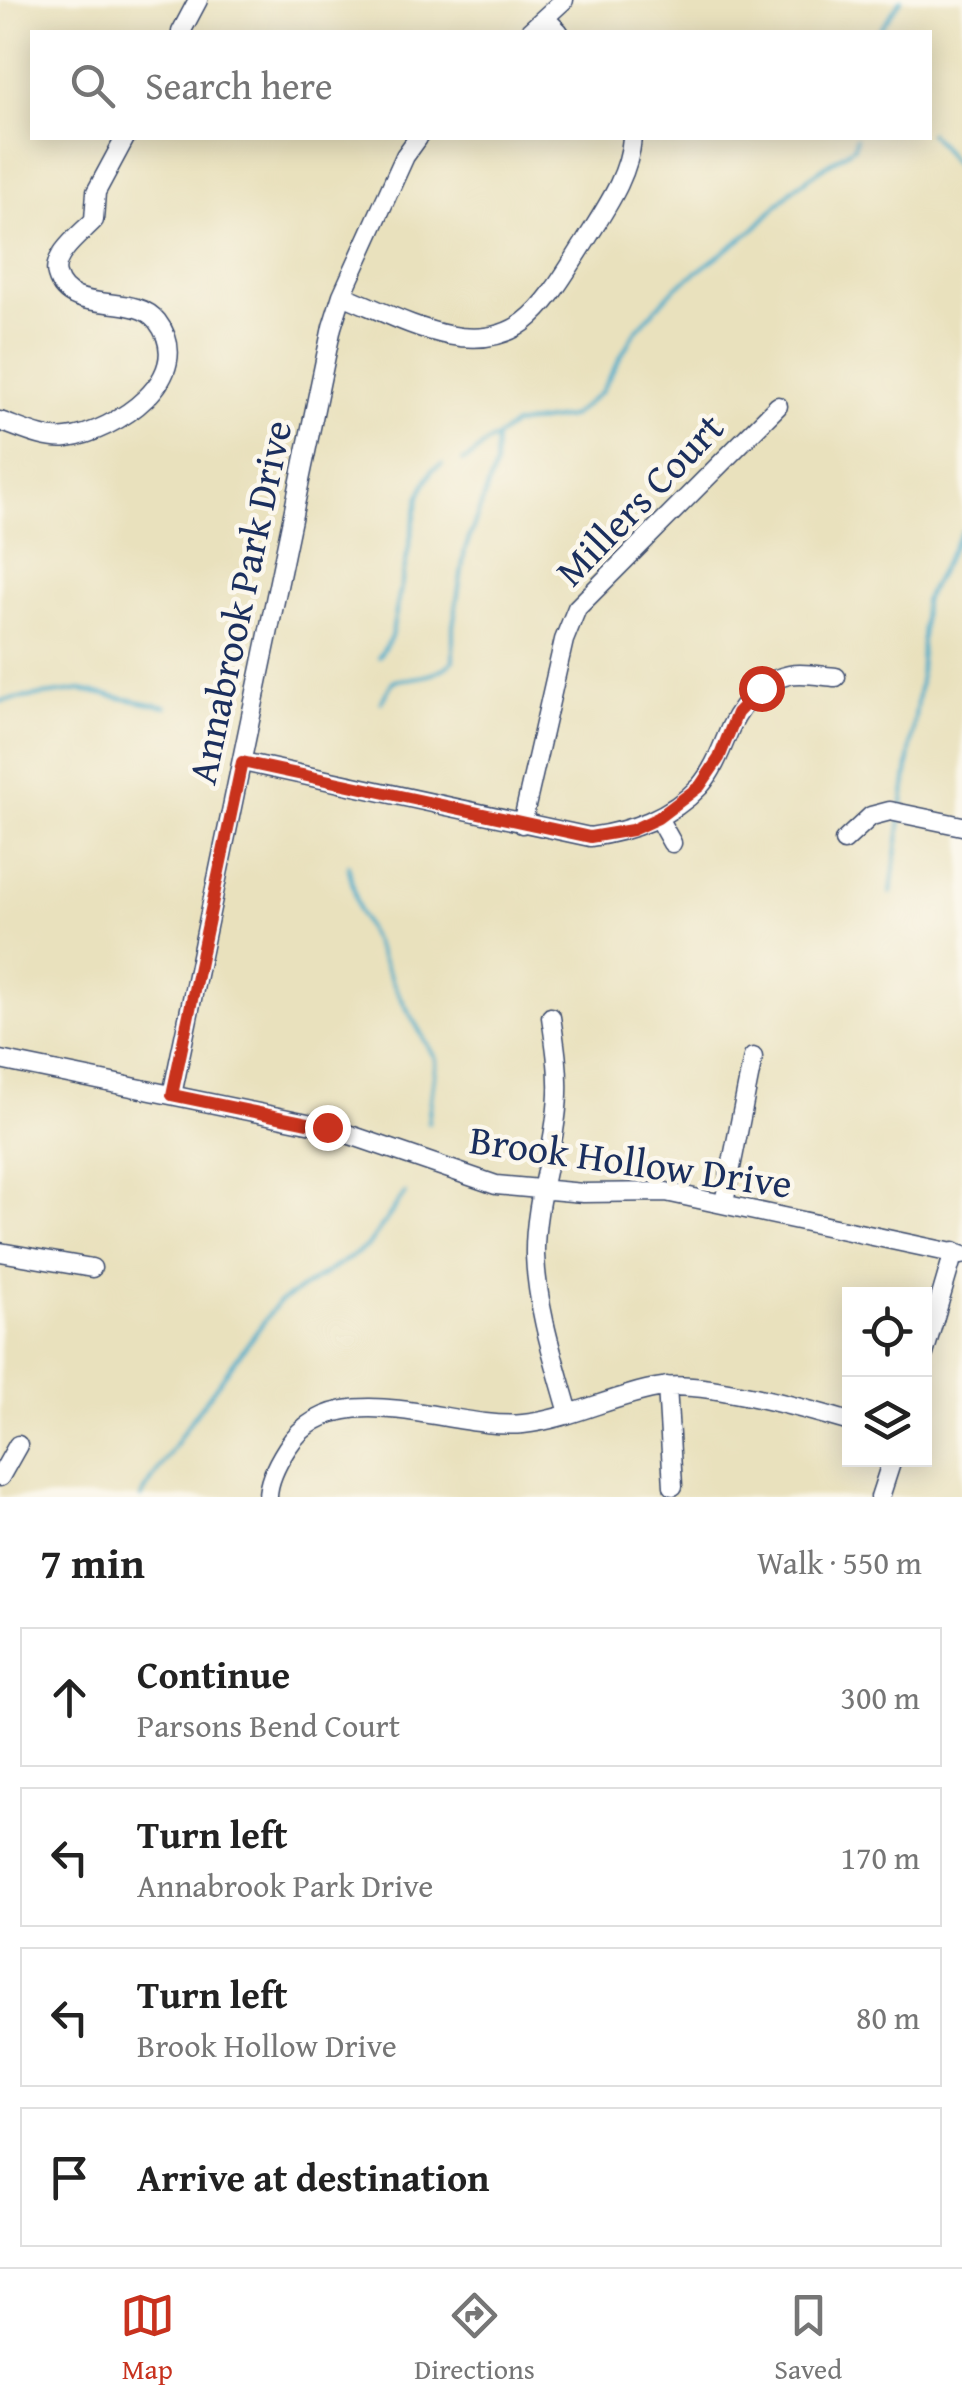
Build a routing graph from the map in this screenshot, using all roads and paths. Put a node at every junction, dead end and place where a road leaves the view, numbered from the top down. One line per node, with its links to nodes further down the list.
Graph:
1 (198, 0): 4 (street)
2 (564, 0): 3 (street)
3 (544, 18): 5 (street); 6 (street)
4 (182, 30)
5 (530, 30)
6 (558, 30)
7 (124, 140): 12 (street)
8 (417, 140): 10 (street, Annabrook Park Drive)
9 (632, 140): 10 (street)
10 (342, 296): 14 (street, Annabrook Park Drive)
11 (778, 406): 16 (street, Millers Court)
12 (0, 422)
13 (836, 678): 15 (street)
14 (242, 762): 16 (street); 23 (street, Annabrook Park Drive)
15 (658, 818): 16 (street); 19 (street)
16 (522, 824)
17 (962, 826): 18 (street)
18 (844, 841)
19 (672, 842)
20 (551, 1018): 24 (street)
21 (753, 1057): 25 (street)
22 (0, 1060): 23 (street, Brook Hollow Drive)
23 (172, 1095): 24 (street, Brook Hollow Drive)
24 (541, 1190): 25 (street, Brook Hollow Drive); 31 (street)
25 (724, 1204): 27 (street, Brook Hollow Drive)
26 (0, 1252): 28 (street)
27 (958, 1254): 29 (street)
28 (92, 1268)
29 (932, 1330)
30 (667, 1386): 31 (street); 32 (street); 36 (street)
31 (569, 1413): 37 (street)
32 (842, 1420)
33 (18, 1445): 35 (street)
34 (890, 1467): 38 (street)
35 (0, 1478)
36 (673, 1486)
37 (268, 1497)
38 (880, 1497)

